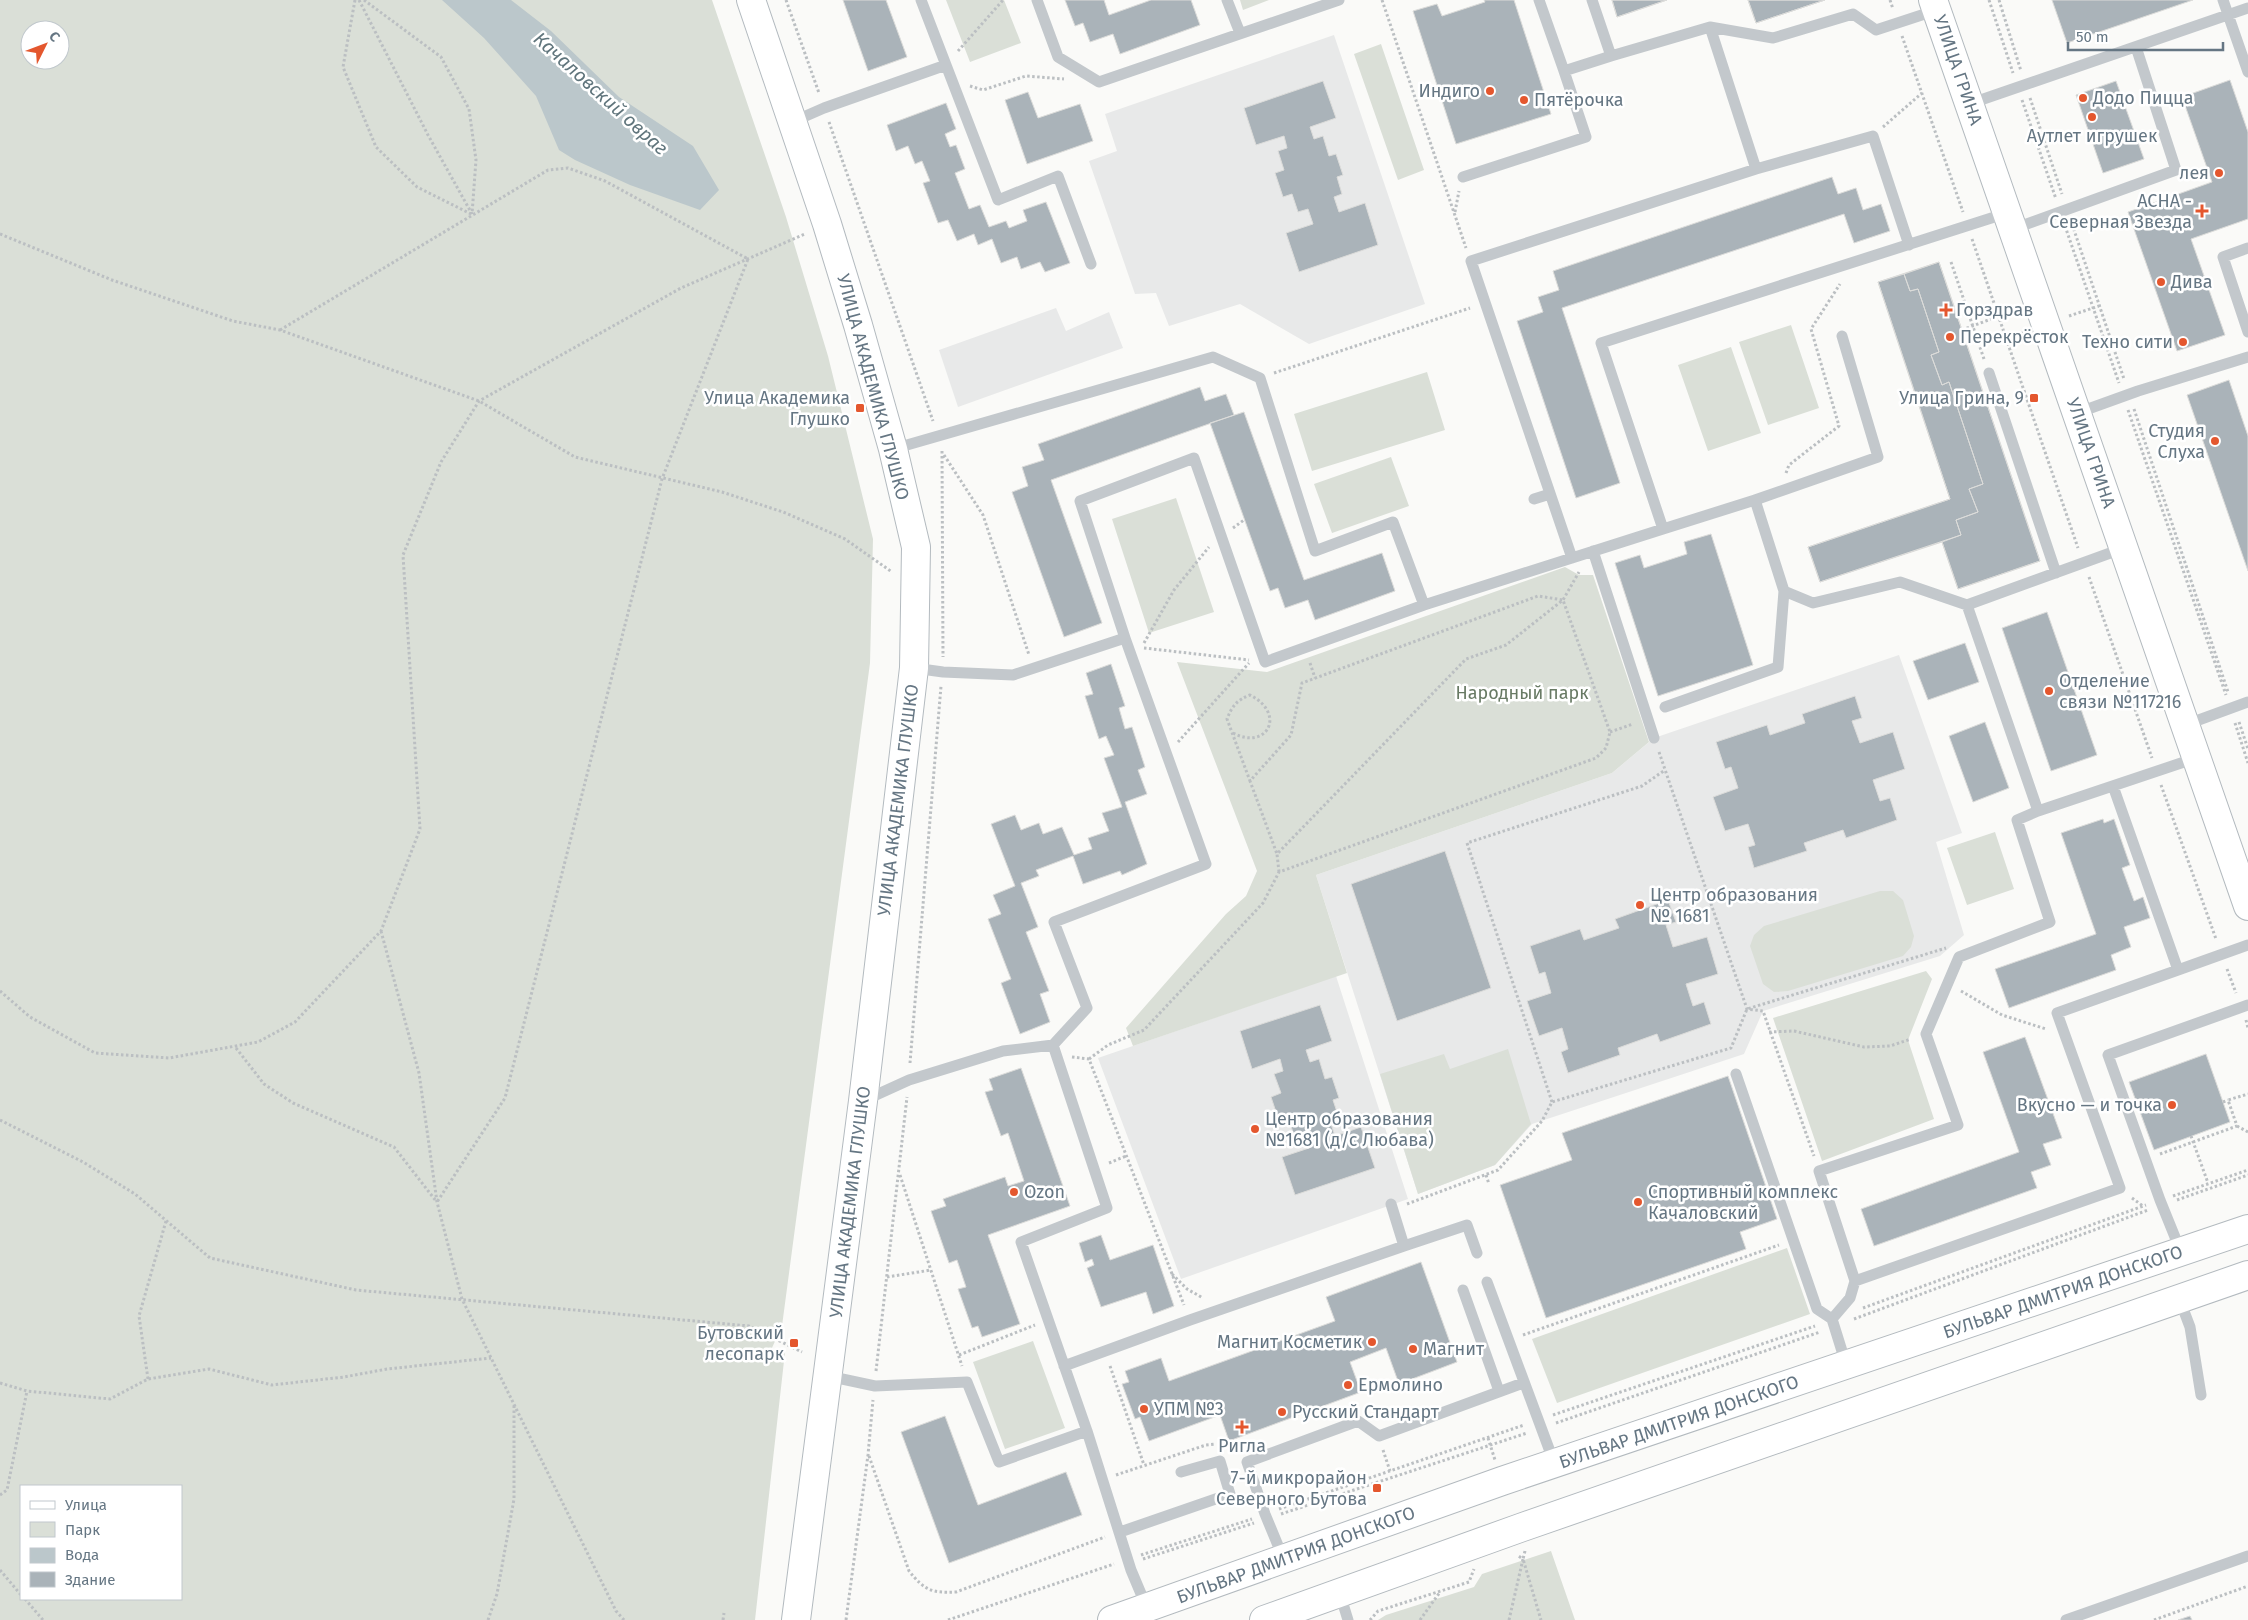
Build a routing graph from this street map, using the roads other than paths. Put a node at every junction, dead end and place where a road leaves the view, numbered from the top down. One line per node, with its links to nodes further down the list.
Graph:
1 (751, 0): 20 (street, УЛИЦА АКАДЕМИКА ГЛУШКО)
2 (921, 0): 16 (lane)
3 (1037, 0): 13 (lane)
4 (1227, 0): 13 (lane)
5 (1338, 0): 13 (lane)
6 (1539, 0): 17 (lane)
7 (1592, 0): 15 (lane)
8 (2223, 0): 11 (lane)
9 (1935, 5): 12 (lane); 19 (street, УЛИЦА ГРИНА)
10 (2248, 8): 11 (lane)
11 (2228, 15): 14 (lane); 18 (lane)
12 (1710, 27): 15 (lane); 21 (lane)
13 (1240, 33)
14 (2136, 47): 19 (lane); 23 (lane)
15 (1611, 56): 17 (lane)
16 (946, 65): 20 (lane); 26 (lane)
17 (1564, 71): 22 (lane)
18 (2248, 72)
19 (1970, 104): 23 (street, УЛИЦА ГРИНА)
20 (792, 122): 32 (street, УЛИЦА АКАДЕМИКА ГЛУШКО)
21 (1756, 169): 24 (lane); 33 (lane)
22 (1463, 177)
23 (2010, 222): 24 (lane); 31 (street, УЛИЦА ГРИНА)
24 (1909, 245): 36 (lane)
25 (2248, 248): 27 (lane)
26 (1091, 264)
27 (2248, 332)
28 (1842, 336): 35 (lane)
29 (2248, 357): 31 (lane)
30 (1989, 374): 40 (lane)
31 (2077, 413): 37 (street, УЛИЦА ГРИНА)
32 (893, 450): 42 (lane); 45 (street, УЛИЦА АКАДЕМИКА ГЛУШКО)
33 (1550, 494): 34 (lane); 39 (lane)
34 (1534, 499)
35 (1754, 500): 36 (lane); 41 (lane)
36 (1662, 529): 38 (lane)
37 (2124, 548): 40 (lane); 48 (street, УЛИЦА ГРИНА)
38 (1593, 551): 39 (lane); 49 (lane)
39 (1572, 558): 42 (lane)
40 (2056, 573): 43 (lane)
41 (1784, 591): 43 (lane); 47 (lane)
42 (1424, 605): 44 (lane)
43 (1967, 605): 52 (lane)
44 (1125, 638): 45 (lane); 57 (lane)
45 (914, 668): 59 (street, УЛИЦА АКАДЕМИКА ГЛУШКО)
46 (2247, 703): 48 (lane)
47 (1665, 707)
48 (2185, 725): 50 (street, УЛИЦА ГРИНА)
49 (1654, 738)
50 (2196, 758): 51 (lane); 53 (street, УЛИЦА ГРИНА)
51 (2113, 786): 52 (lane); 55 (lane)
52 (2038, 811): 66 (lane)
53 (2248, 906)
54 (2248, 945): 55 (lane)
55 (2178, 970): 66 (lane)
56 (2245, 1006): 63 (lane)
57 (1055, 1051): 59 (lane); 72 (lane)
58 (1736, 1074): 70 (lane)
59 (863, 1101): 73 (street, УЛИЦА АКАДЕМИКА ГЛУШКО)
60 (1392, 1208): 62 (lane)
61 (2248, 1230): 63 (street, БУЛЬВАР ДМИТРИЯ ДОНСКОГО)
62 (1404, 1246): 64 (lane); 72 (lane)
63 (2181, 1252): 71 (street, БУЛЬВАР ДМИТРИЯ ДОНСКОГО)
64 (1477, 1253)
65 (2248, 1276): 69 (street)
66 (1855, 1281): 70 (lane)
67 (1487, 1282): 74 (lane)
68 (1464, 1290): 75 (lane)
69 (2179, 1298): 76 (lane); 83 (street)
70 (1833, 1323): 71 (lane)
71 (1846, 1364): 78 (street, БУЛЬВАР ДМИТРИЯ ДОНСКОГО)
72 (1064, 1366): 77 (lane)
73 (828, 1376): 77 (lane); 85 (street, УЛИЦА АКАДЕМИКА ГЛУШКО)
74 (1523, 1383): 75 (lane); 78 (lane)
75 (1499, 1392): 82 (lane)
76 (2202, 1395)
77 (1087, 1432): 80 (lane)
78 (1555, 1465): 82 (street, БУЛЬВАР ДМИТРИЯ ДОНСКОГО)
79 (1181, 1472): 80 (lane)
80 (1120, 1532): 84 (lane)
81 (2248, 1556): 89 (lane)
82 (1284, 1560): 84 (street, БУЛЬВАР ДМИТРИЯ ДОНСКОГО)
83 (1340, 1594): 87 (street); 88 (lane)
84 (1147, 1608): 86 (street, БУЛЬВАР ДМИТРИЯ ДОНСКОГО)
85 (796, 1620)
86 (1112, 1620)
87 (1264, 1620)
88 (1348, 1620)
89 (2066, 1620)

